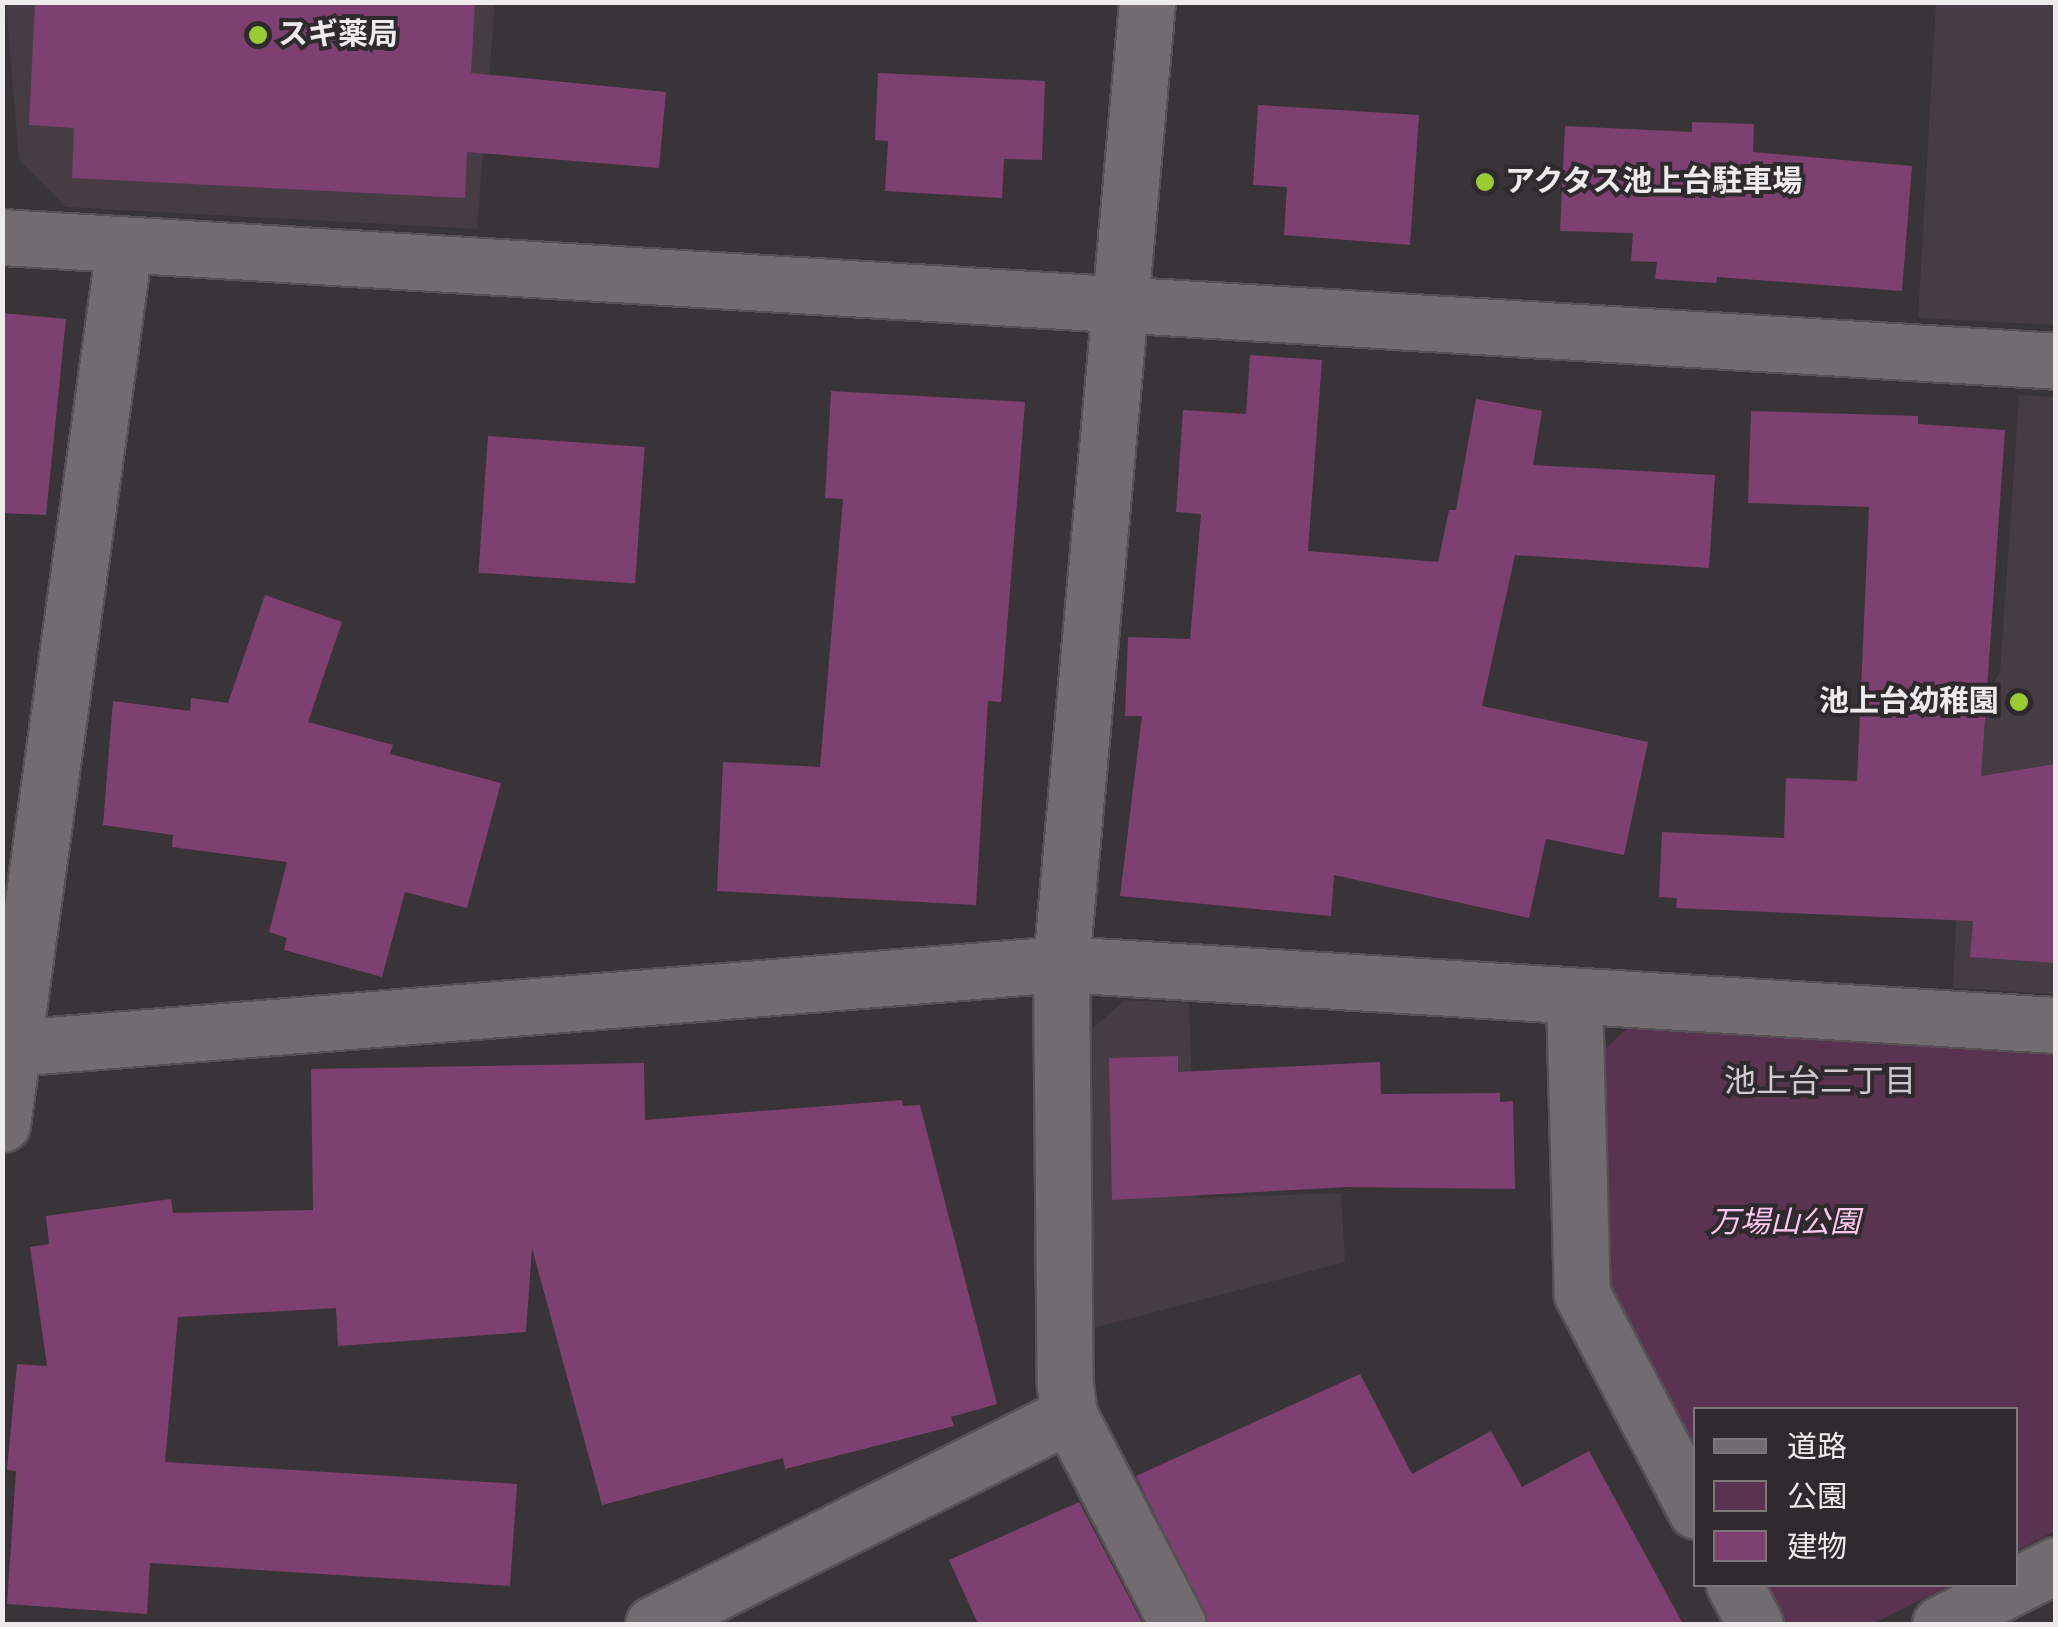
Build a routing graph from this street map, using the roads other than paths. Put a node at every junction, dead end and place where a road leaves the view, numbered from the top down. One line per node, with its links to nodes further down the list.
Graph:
1 (1147, 2): 4 (street)
2 (2, 237): 3 (street)
3 (124, 246): 4 (street); 9 (street)
4 (1122, 305): 5 (street); 6 (street)
5 (2056, 362)
6 (1061, 964): 7 (street); 9 (street); 11 (street)
7 (1574, 996): 8 (street); 12 (street)
8 (2056, 1025)
9 (12, 1048): 10 (street)
10 (2, 1124)
11 (1069, 1415): 17 (street); 18 (street)
12 (1693, 1505)
13 (2056, 1565): 14 (street)
14 (2018, 1584)
15 (1736, 1587): 19 (street)
16 (2013, 1587): 20 (street)
17 (654, 1624)
18 (1178, 1624)
19 (1755, 1624)
20 (1940, 1624)

